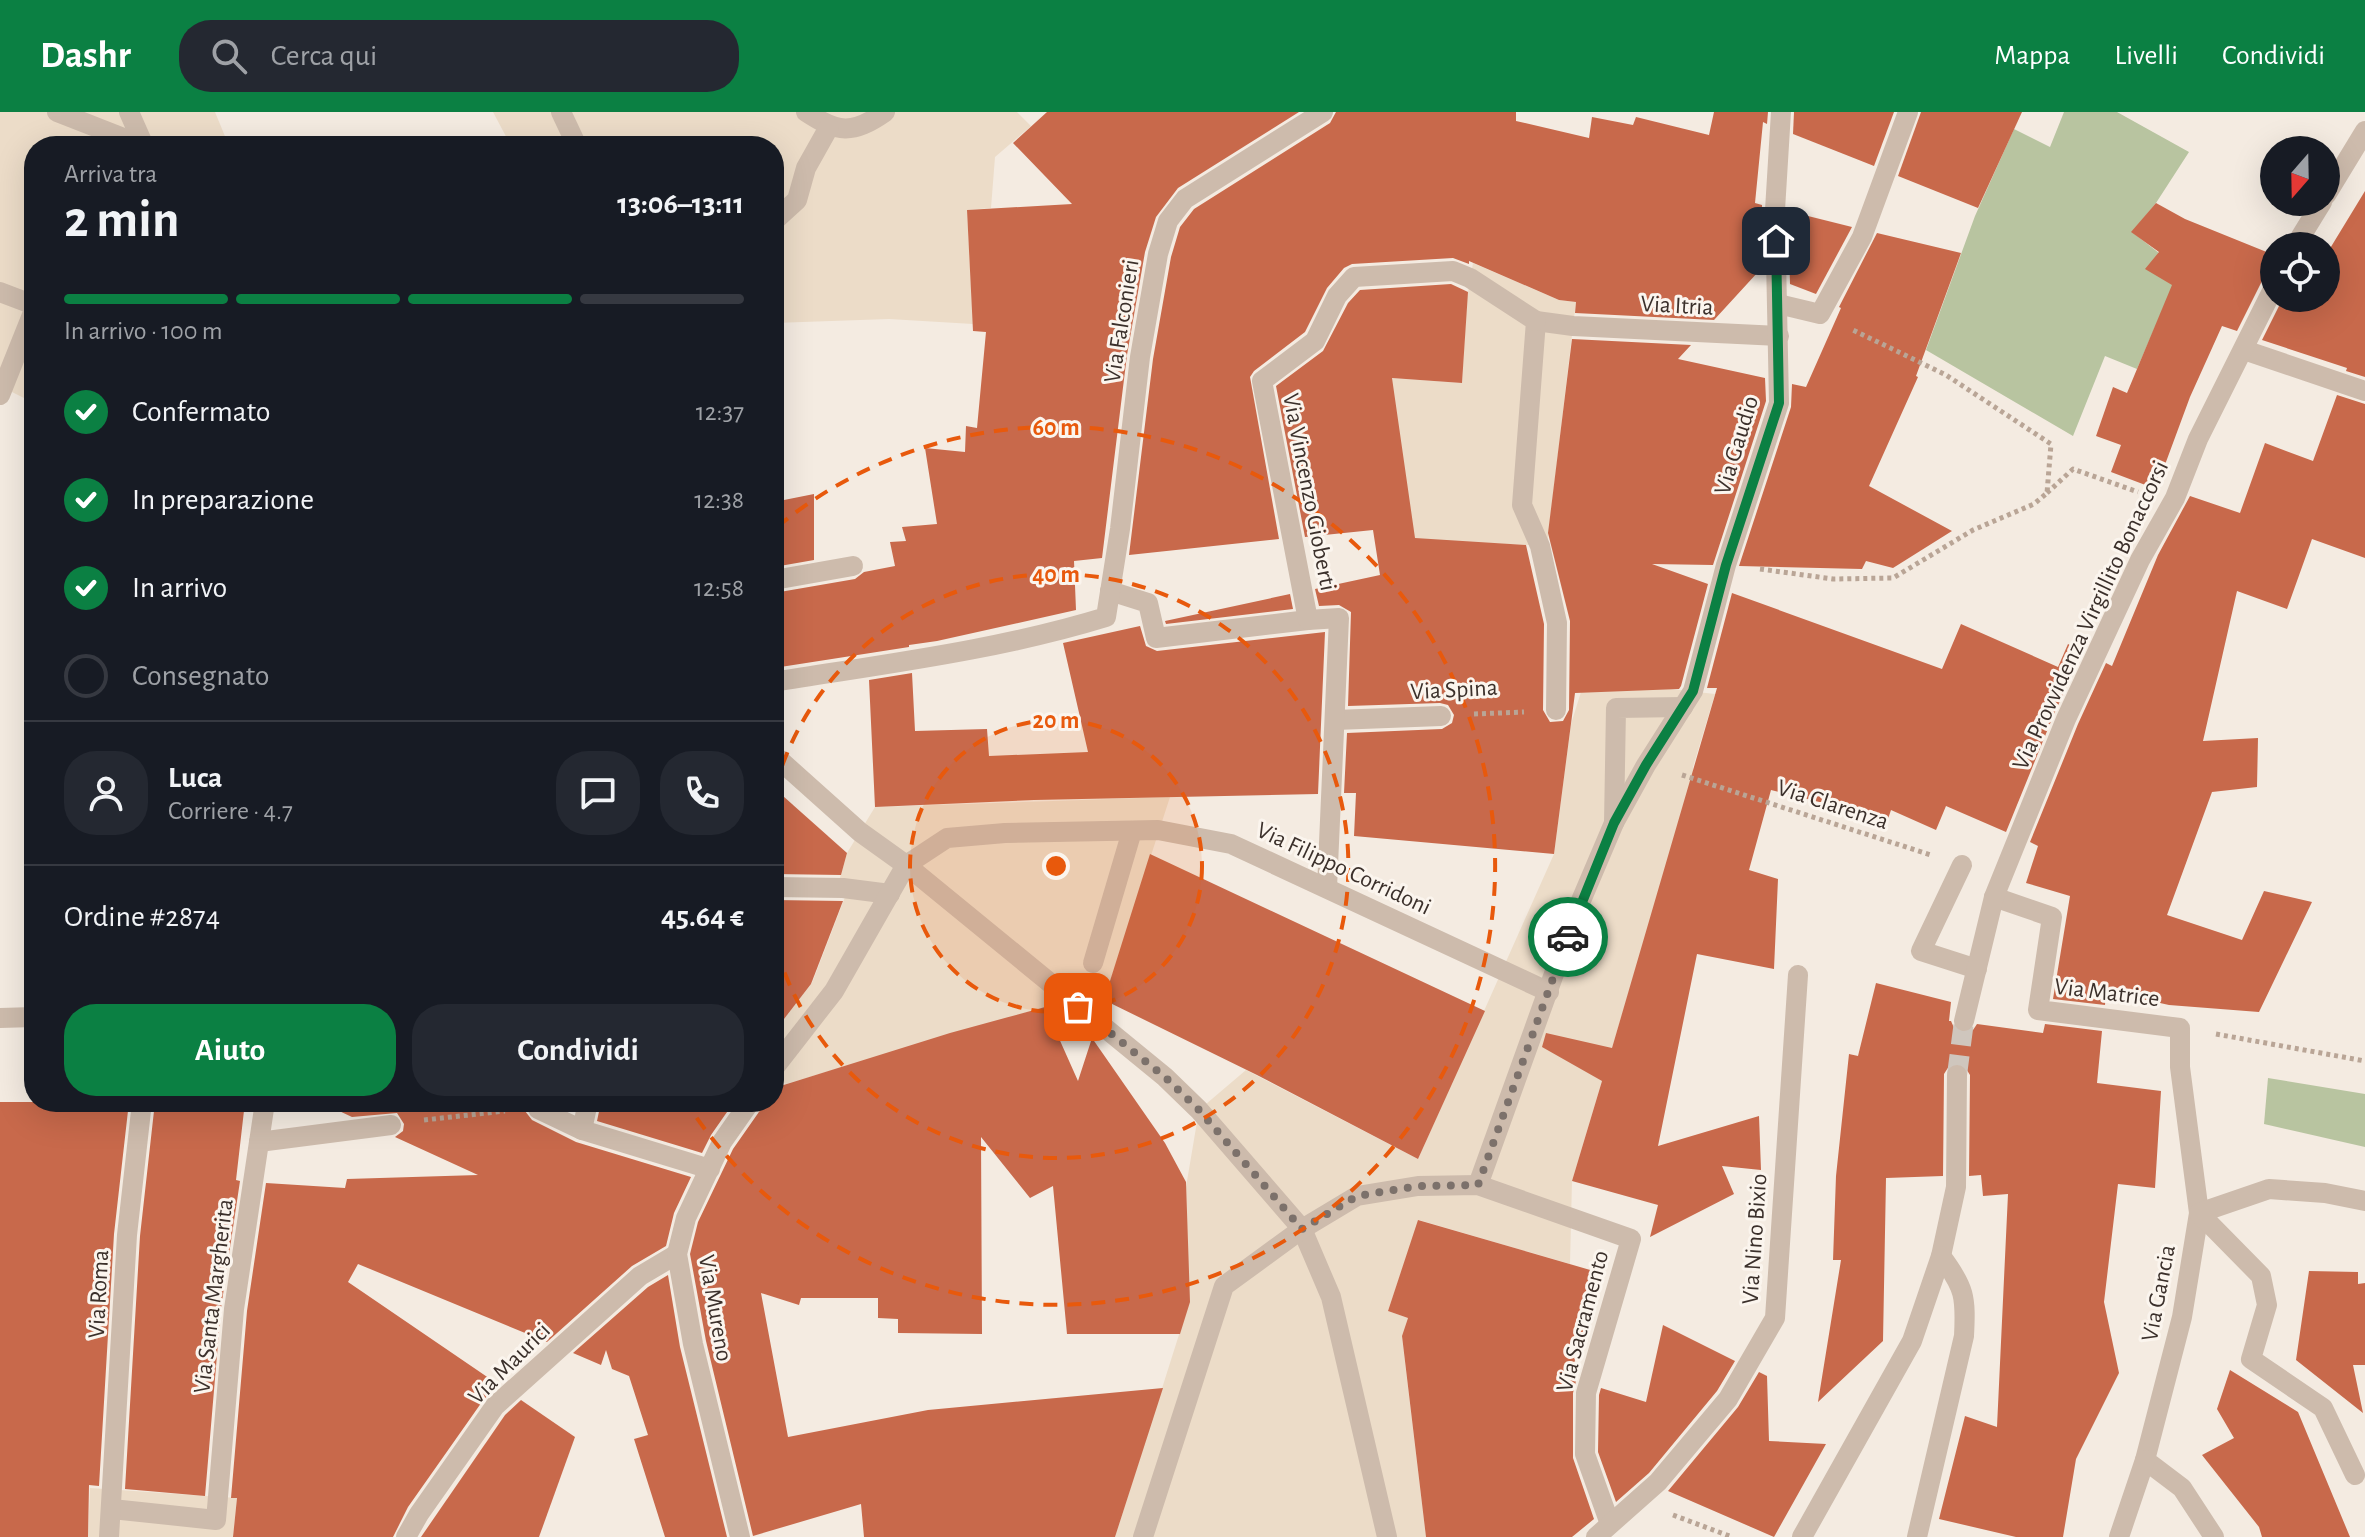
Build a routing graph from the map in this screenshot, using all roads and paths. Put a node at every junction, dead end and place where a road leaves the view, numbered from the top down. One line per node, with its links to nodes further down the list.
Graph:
1 (57, 112): 11 (street)
2 (129, 112): 12 (street)
3 (561, 112): 13 (street)
4 (806, 112): 9 (street)
5 (885, 112): 9 (street)
6 (1323, 112): 32 (street, Via Falconieri)
7 (1781, 112): 18 (street, Via Gaudio)
8 (1908, 112): 20 (street)
9 (829, 127): 15 (street)
10 (2365, 131): 14 (street)
11 (118, 136)
12 (140, 136)
13 (572, 136)
14 (2340, 172)
15 (784, 212)
16 (0, 292): 17 (street)
17 (24, 303)
18 (1778, 304): 20 (street); 23 (street, Via Gaudio)
19 (2262, 312): 24 (street, Via Provvidenza Virgillito Bonaccorsi)
20 (1820, 314): 28 (path)
21 (1536, 321): 23 (street, Via Itria); 33 (street, Via Vincenzo Gioberti); 36 (street)
22 (24, 334): 25 (street)
23 (1779, 336): 31 (street, Via Gaudio)
24 (2244, 350): 26 (street); 27 (street, Via Provvidenza Virgillito Bonaccorsi)
25 (2, 391)
26 (2365, 391)
27 (2184, 478): 28 (path); 48 (street, Via Provvidenza Virgillito Bonaccorsi)
28 (2047, 493): 31 (path)
29 (853, 566): 30 (street)
30 (784, 578)
31 (1721, 585): 35 (street, Via Gaudio)
32 (1110, 591): 33 (street); 34 (street, Via Falconieri)
33 (1308, 620): 38 (street, Via Vincenzo Gioberti)
34 (784, 680)
35 (1688, 699): 41 (street, Via Gaudio); 41 (street)
36 (1556, 710): 37 (path, Via Spina)
37 (1441, 716): 38 (street, Via Spina)
38 (1335, 720): 46 (street, Via Vincenzo Gioberti)
39 (784, 764): 43 (street)
40 (1693, 778): 44 (path, Via Clarenza)
41 (1614, 823): 52 (street, Via Gaudio)
42 (1132, 831): 43 (street, Via Filippo Corridoni); 46 (street, Via Filippo Corridoni); 49 (street)
43 (906, 865): 47 (street); 73 (street)
44 (1962, 865): 50 (street)
45 (784, 887): 47 (street)
46 (1327, 888): 52 (street, Via Filippo Corridoni)
47 (890, 894): 57 (street)
48 (1994, 897): 50 (street, Via Provvidenza Virgillito Bonaccorsi); 56 (street, Via Matrice)
49 (1093, 963)
50 (1977, 969): 55 (street, Via Provvidenza Virgillito Bonaccorsi)
51 (1798, 975): 79 (street, Via Nino Bixio)
52 (1549, 992): 70 (street, Via Gaudio)
53 (24, 1017): 54 (street)
54 (0, 1018)
55 (1964, 1021)
56 (2180, 1028): 58 (path); 72 (street, Via Gancia)
57 (784, 1055)
58 (2365, 1061)
59 (1957, 1075): 75 (street)
60 (141, 1112): 78 (street, Via Roma)
61 (264, 1112): 68 (street, Via Santa Margherita)
62 (492, 1112): 66 (path)
63 (544, 1112): 67 (street)
64 (586, 1112): 67 (street)
65 (743, 1112): 69 (street, Via Mureno)
66 (391, 1125): 68 (street)
67 (582, 1130): 69 (street)
68 (259, 1142): 78 (street, Via Santa Margherita)
69 (710, 1169): 74 (street, Via Mureno)
70 (1478, 1185): 73 (street); 80 (street, Via Sacramento)
71 (2365, 1201): 72 (street)
72 (2199, 1213): 76 (street, Via Gancia); 77 (street)
73 (1302, 1229): 84 (street); 85 (street)
74 (677, 1254): 82 (street, Via Maurici); 83 (street, Via Mureno)
75 (1941, 1256): 87 (street); 88 (street)
76 (2145, 1460): 89 (street, Via Gancia); 90 (street)
77 (2355, 1475)
78 (113, 1499): 81 (street, Via Roma)
79 (1637, 1501): 80 (street, Via Nino Bixio); 86 (path)
80 (1603, 1531)
81 (109, 1537)
82 (406, 1537)
83 (740, 1537)
84 (1143, 1537)
85 (1387, 1537)
86 (1732, 1537)
87 (1802, 1537)
88 (1917, 1537)
89 (2119, 1537)
90 (2214, 1537)

